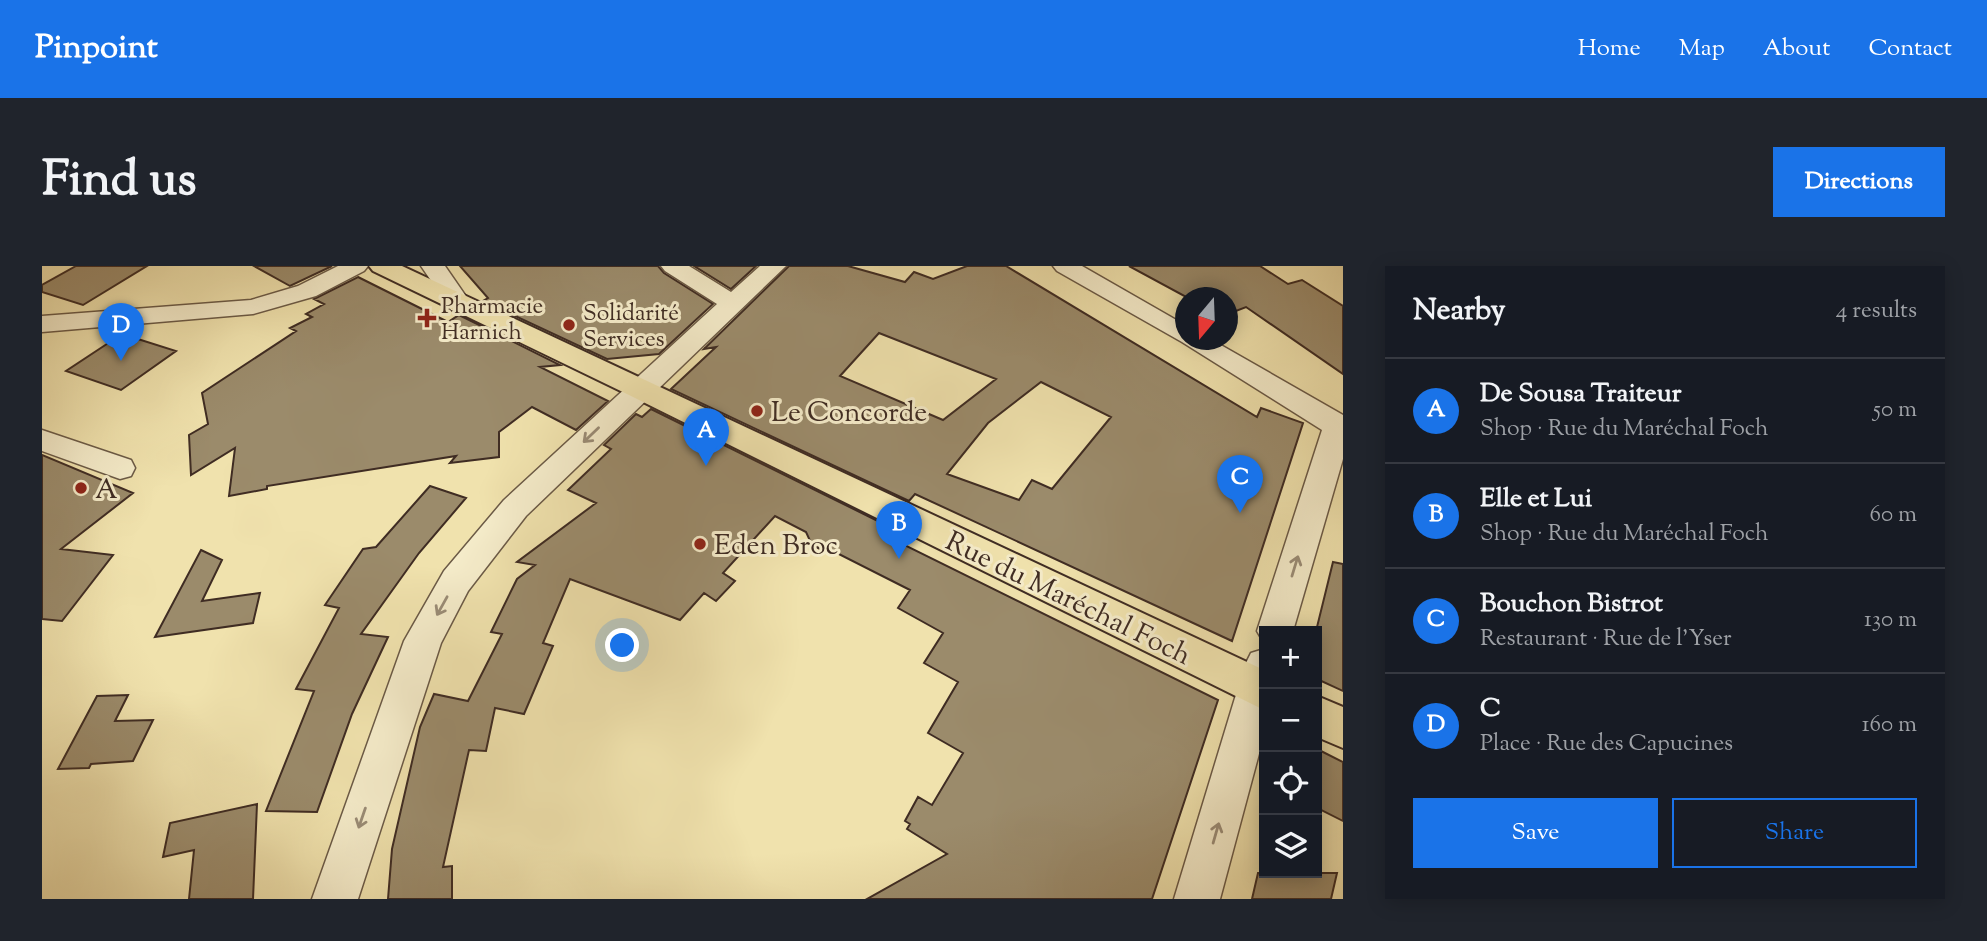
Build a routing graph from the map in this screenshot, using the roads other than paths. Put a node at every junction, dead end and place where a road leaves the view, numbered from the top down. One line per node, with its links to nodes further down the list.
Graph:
1 (356, 266): 9 (street)
2 (382, 266): 8 (main road, Rue du Maréchal Foch)
3 (433, 266): 8 (street)
4 (673, 266): 7 (street)
5 (775, 266): 7 (street)
6 (1065, 266): 10 (street)
7 (733, 303): 12 (street)
8 (460, 305): 12 (main road, Rue du Maréchal Foch)
9 (42, 324)
10 (1175, 329)
11 (1211, 350): 13 (street)
12 (640, 388): 17 (main road, Rue du Maréchal Foch); 21 (street, one-way to 21)
13 (1341, 427): 16 (street, one-way to 13)
14 (42, 440): 15 (street)
15 (120, 468)
16 (1277, 626)
17 (1259, 680)
18 (1260, 689): 22 (street, one-way to 18)
19 (1322, 718): 20 (main road)
20 (1343, 728)
21 (335, 899)
22 (1197, 899)

